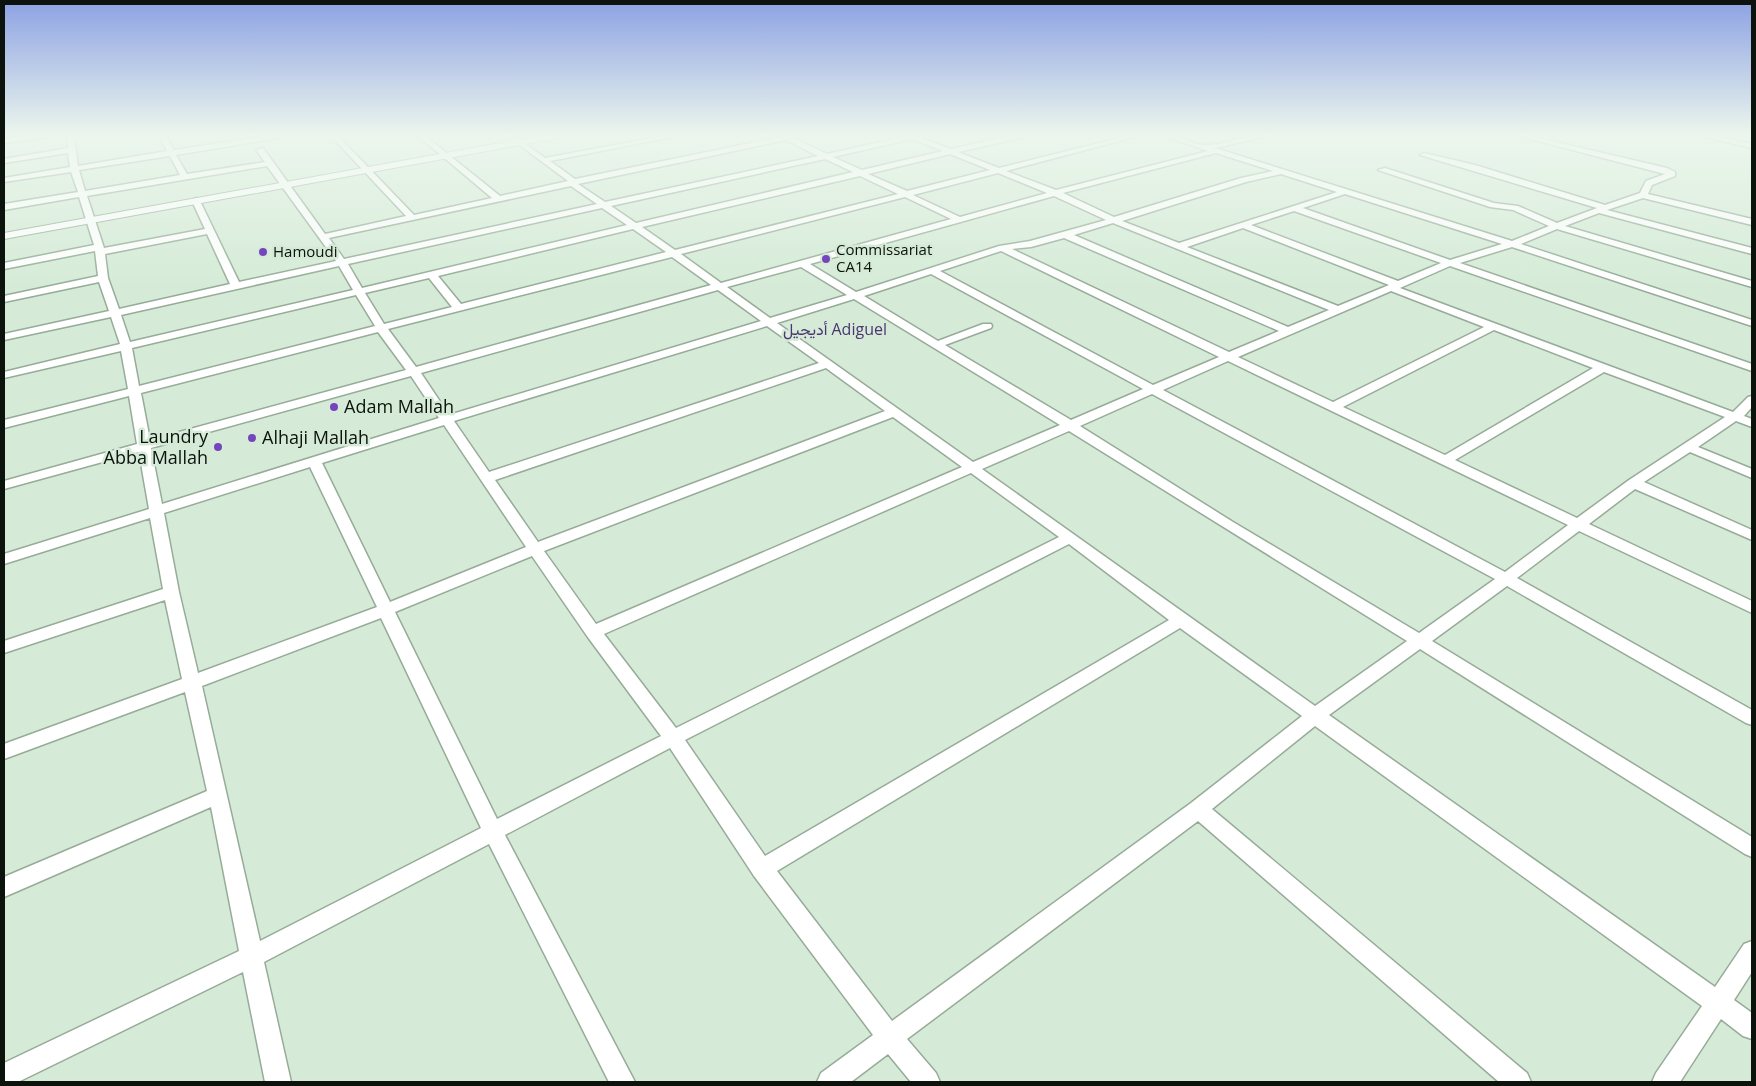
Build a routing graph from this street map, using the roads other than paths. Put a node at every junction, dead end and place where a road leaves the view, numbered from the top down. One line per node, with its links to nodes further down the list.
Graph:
1 (285, 185): 42 (street)
2 (80, 186): 22 (street)
3 (133, 186): 22 (street)
4 (281, 186): 26 (street)
5 (382, 186): 31 (street)
6 (481, 186): 25 (street)
7 (557, 186): 25 (street)
8 (578, 186): 27 (street)
9 (692, 186): 27 (street)
10 (804, 186): 36 (street)
11 (890, 186): 23 (street)
12 (942, 186): 23 (street)
13 (1035, 186): 21 (street)
14 (1082, 186): 21 (street)
15 (1226, 186): 34 (street)
16 (1324, 186): 20 (street)
17 (1432, 186): 38 (street)
18 (1529, 186): 30 (street)
19 (1648, 186): 24 (street)
20 (1344, 192): 29 (street); 43 (street)
21 (1055, 193): 32 (street); 34 (street)
22 (83, 194): 28 (street); 33 (street)
23 (908, 194): 32 (street); 48 (street)
24 (1643, 195): 30 (street); 35 (street)
25 (498, 199): 31 (street)
26 (196, 201): 33 (street); 39 (street)
27 (604, 205): 36 (street); 50 (street)
28 (4, 207)
29 (1294, 208): 37 (street); 49 (street)
30 (1601, 209): 38 (street); 47 (street)
31 (411, 218): 42 (street)
32 (960, 220): 51 (street)
33 (90, 221): 41 (street); 46 (street)
34 (1115, 221): 40 (street); 44 (street)
35 (1752, 222)
36 (635, 226): 48 (street); 54 (street)
37 (1242, 226): 44 (street); 59 (street)
38 (1556, 226): 43 (street); 56 (street)
39 (209, 231): 46 (street); 57 (street)
40 (1066, 235): 45 (street); 71 (street)
41 (4, 236)
42 (323, 237): 50 (street)
43 (1512, 244): 49 (street); 67 (street)
44 (1180, 246): 64 (street)
45 (1002, 248): 53 (street); 75 (street)
46 (99, 250): 52 (street); 55 (street)
47 (1752, 251)
48 (673, 253): 58 (street); 63 (street)
49 (1452, 262): 59 (street); 78 (street)
50 (342, 263): 57 (street); 60 (street)
51 (803, 264): 58 (street); 61 (street)
52 (4, 266)
53 (932, 271): 61 (street); 82 (street)
54 (432, 275): 60 (street); 63 (street)
55 (103, 278): 62 (street); 65 (street)
56 (1752, 284)
57 (236, 286): 65 (street)
58 (718, 286): 66 (street); 79 (street)
59 (1395, 287): 64 (street); 69 (street)
60 (360, 291): 70 (street); 74 (street)
61 (854, 296): 66 (street); 73 (street)
62 (4, 299)
63 (459, 308): 70 (street)
64 (1338, 310): 71 (street)
65 (114, 313): 72 (street); 74 (street)
66 (768, 321): 76 (street); 87 (street)
67 (1752, 322)
68 (987, 326): 73 (street)
69 (1494, 326): 77 (street); 84 (street)
70 (381, 328): 79 (street); 81 (street)
71 (1288, 332): 75 (street)
72 (4, 338)
73 (936, 345): 90 (street)
74 (126, 346): 80 (street); 81 (street)
75 (1227, 358): 82 (street); 84 (street)
76 (826, 364): 85 (street); 97 (street)
77 (1603, 367): 86 (street); 94 (street)
78 (1752, 368)
79 (414, 372): 87 (street); 91 (street)
80 (4, 375)
81 (134, 389): 89 (street); 91 (street)
82 (1152, 391): 90 (street); 106 (street)
83 (1752, 400): 86 (street)
84 (1332, 407): 94 (street)
85 (893, 412): 95 (street); 104 (street)
86 (1736, 416): 88 (street); 92 (street)
87 (445, 420): 93 (street); 97 (street)
88 (1752, 423)
89 (4, 424)
90 (1071, 426): 95 (street); 112 (street)
91 (144, 446): 99 (street); 100 (street)
92 (1688, 447): 96 (street); 98 (street)
93 (314, 461): 100 (street); 109 (street)
94 (1444, 461): 101 (street)
95 (972, 468): 103 (street); 111 (street)
96 (1752, 474)
97 (486, 478): 104 (street)
98 (1634, 483): 101 (street); 102 (street)
99 (4, 485)
100 (156, 512): 105 (street); 107 (street)
101 (1579, 526): 106 (street); 108 (street)
102 (1752, 535)
103 (1070, 538): 110 (street); 117 (street)
104 (535, 549): 109 (street); 111 (street)
105 (4, 559)
106 (1506, 579): 112 (street); 116 (street)
107 (171, 592): 113 (street); 114 (street)
108 (1752, 608)
109 (386, 610): 114 (street); 121 (street)
110 (1181, 620): 115 (street); 123 (street)
111 (593, 632): 117 (street)
112 (1419, 641): 115 (street); 122 (street)
113 (4, 647)
114 (191, 682): 118 (street); 119 (street)
115 (1316, 715): 120 (street); 127 (street)
116 (1752, 718)
117 (673, 738): 121 (street); 123 (street)
118 (4, 752)
119 (218, 795): 124 (street); 126 (street)
120 (1198, 809): 129 (street); 135 (street)
121 (492, 830): 126 (street); 132 (street)
122 (1752, 848)
123 (762, 869): 129 (street)
124 (4, 887)
125 (1752, 952): 127 (street)
126 (253, 956): 130 (street); 131 (street)
127 (1717, 1003): 128 (street); 136 (street)
128 (1752, 1027)
129 (890, 1038): 133 (street); 134 (street)
130 (4, 1076)
131 (278, 1082)
132 (622, 1082)
133 (830, 1082)
134 (927, 1082)
135 (1518, 1082)
136 (1665, 1082)

